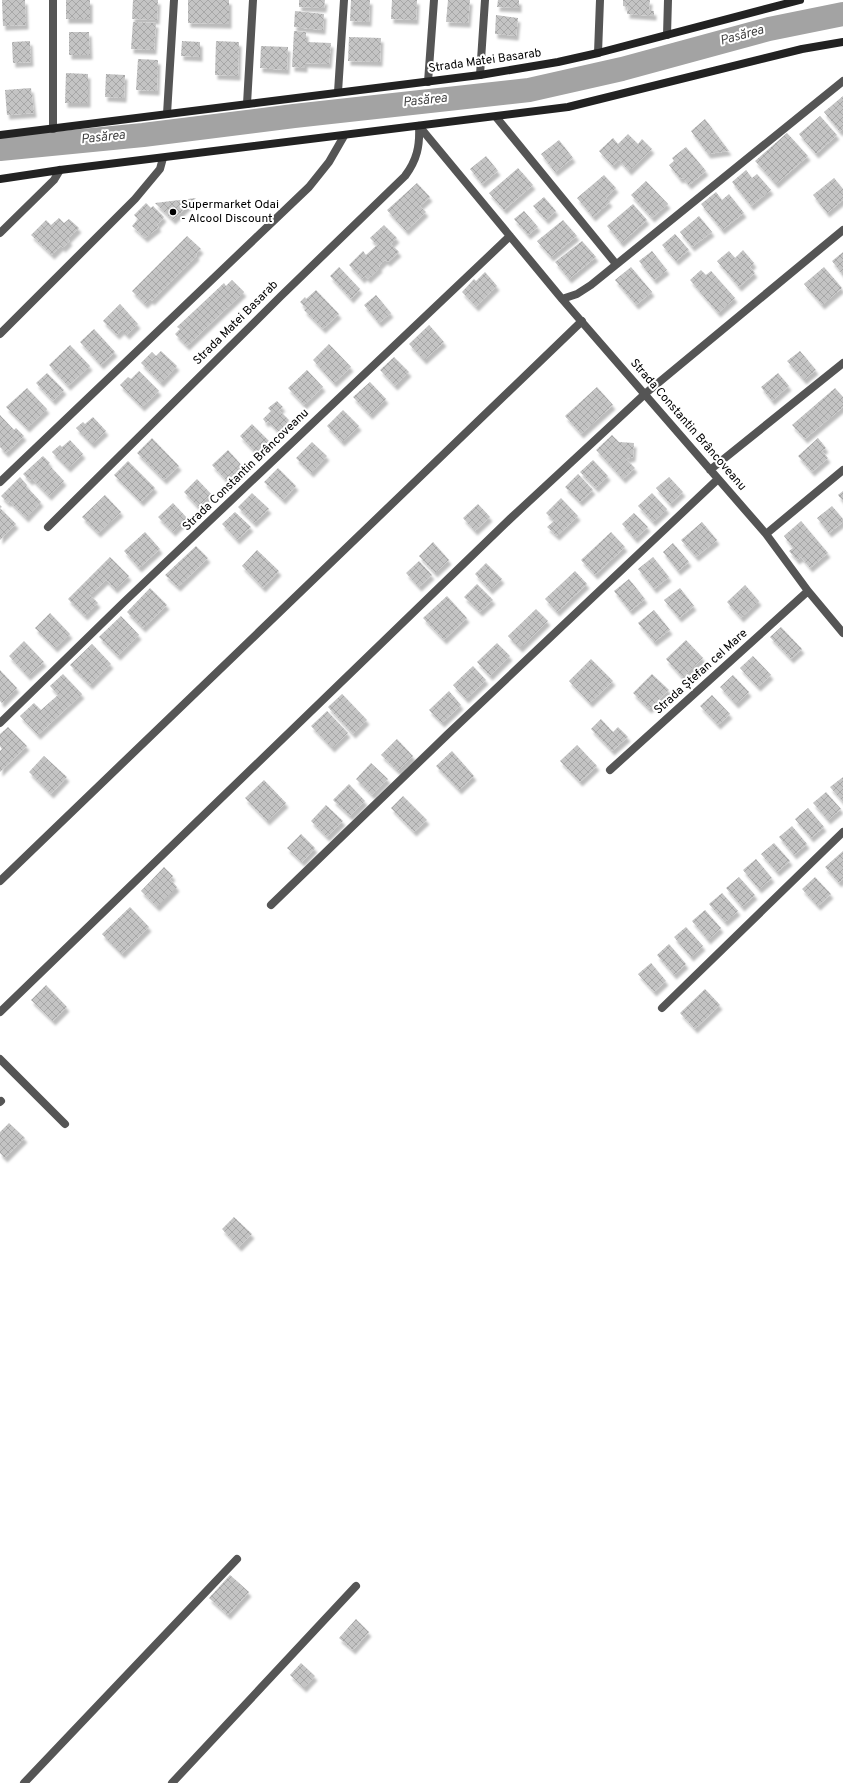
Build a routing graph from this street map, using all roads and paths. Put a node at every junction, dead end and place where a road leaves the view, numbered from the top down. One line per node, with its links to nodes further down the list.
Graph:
1 (54, 0): 21 (street)
2 (174, 0): 18 (street)
3 (253, 0): 17 (street)
4 (344, 0): 16 (street)
5 (434, 0): 15 (street)
6 (485, 0): 13 (street)
7 (600, 0): 12 (street)
8 (668, 0): 10 (street)
9 (800, 0): 10 (street, Strada Matei Basarab)
10 (667, 35): 12 (street, Strada Matei Basarab)
11 (843, 42): 19 (street)
12 (598, 53): 13 (street, Strada Matei Basarab)
13 (480, 75): 15 (street, Strada Matei Basarab)
14 (843, 81): 30 (street)
15 (428, 82): 16 (street, Strada Matei Basarab)
16 (338, 92): 17 (street, Strada Matei Basarab)
17 (248, 104): 18 (street, Strada Matei Basarab)
18 (167, 114): 21 (street, Strada Matei Basarab)
19 (496, 116): 20 (street); 30 (street)
20 (419, 126): 23 (street); 29 (street, Strada Constantin Brâncoveanu); 40 (street, Strada Matei Basarab)
21 (52, 129): 22 (street, Strada Matei Basarab)
22 (0, 135)
23 (344, 136): 24 (street); 39 (street)
24 (163, 158): 25 (street); 33 (street)
25 (60, 170): 26 (street); 28 (street)
26 (0, 179)
27 (843, 230): 35 (street)
28 (0, 233)
29 (510, 236): 31 (street, Strada Constantin Brâncoveanu); 44 (street, Strada Constantin Brâncoveanu)
30 (616, 264): 31 (street)
31 (562, 299): 32 (street, Strada Constantin Brâncoveanu)
32 (582, 321): 35 (street, Strada Constantin Brâncoveanu); 47 (street)
33 (0, 334)
34 (843, 363): 36 (street)
35 (646, 393): 36 (street, Strada Constantin Brâncoveanu); 50 (street)
36 (710, 470): 38 (street, Strada Constantin Brâncoveanu)
37 (843, 470): 41 (street)
38 (718, 479): 41 (street, Strada Constantin Brâncoveanu); 48 (street)
39 (0, 482)
40 (48, 527)
41 (766, 534): 42 (street, Strada Constantin Brâncoveanu)
42 (808, 591): 43 (street, Strada Constantin Brâncoveanu); 45 (street, Strada Ștefan cel Mare)
43 (843, 633)
44 (0, 723)
45 (610, 770)
46 (843, 832): 49 (street)
47 (0, 881)
48 (271, 905)
49 (662, 1008)
50 (0, 1012)
51 (0, 1059): 52 (street)
52 (65, 1124)
53 (236, 1559): 55 (street)
54 (356, 1586): 56 (street)
55 (24, 1783)
56 (172, 1783)

